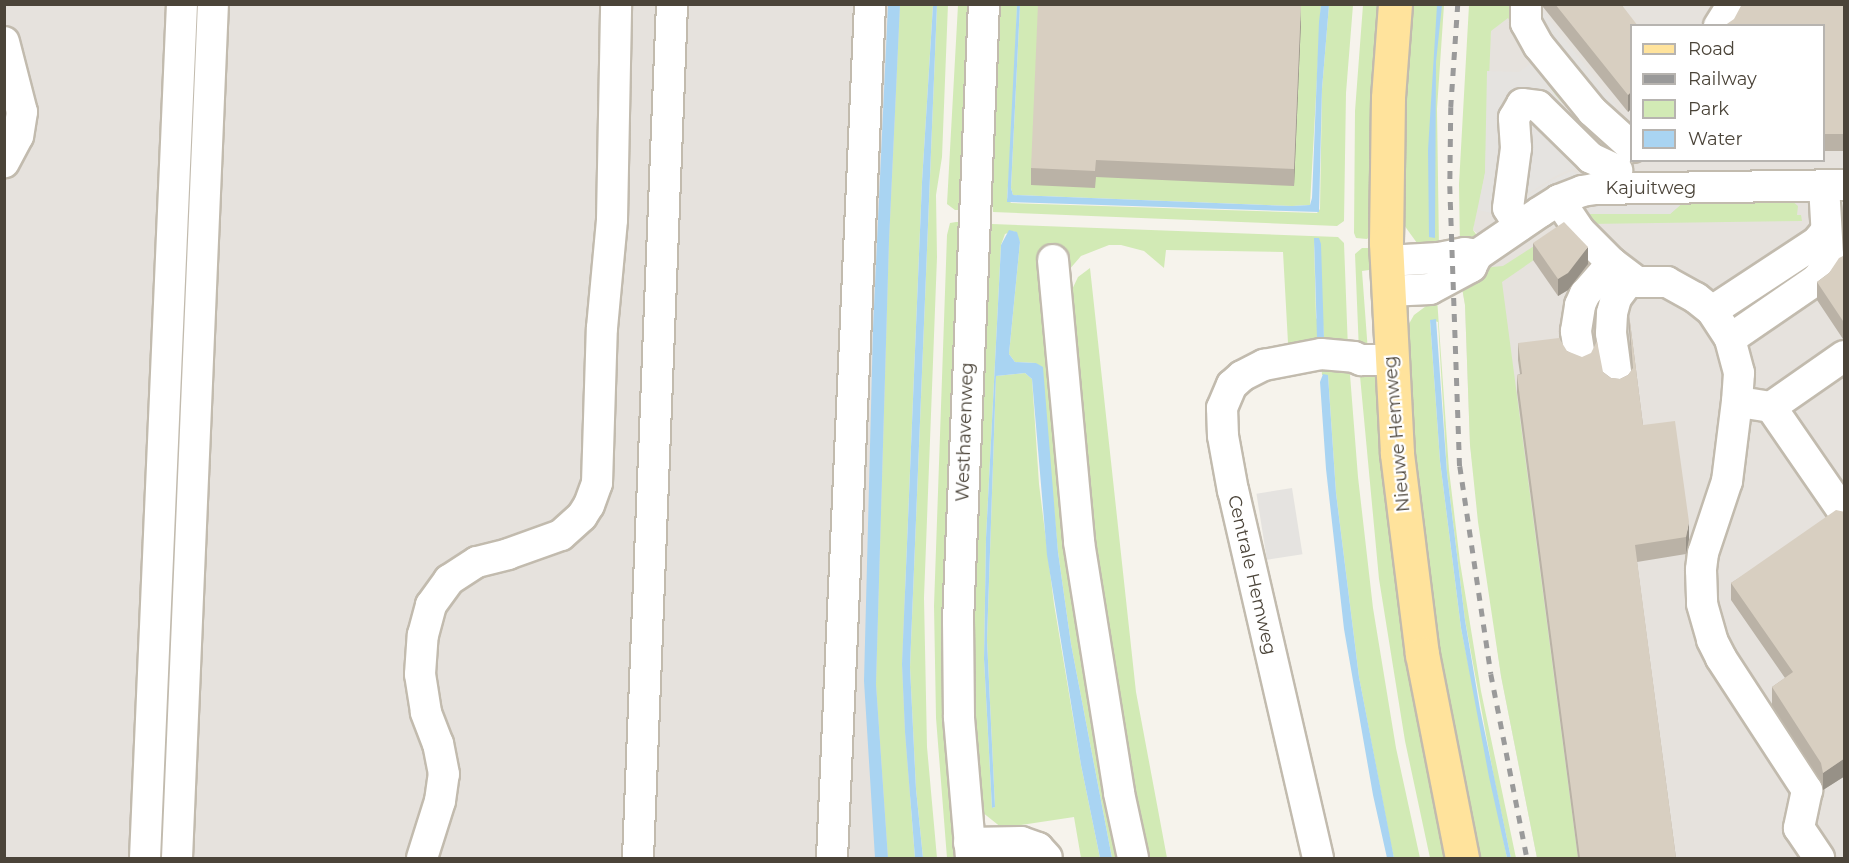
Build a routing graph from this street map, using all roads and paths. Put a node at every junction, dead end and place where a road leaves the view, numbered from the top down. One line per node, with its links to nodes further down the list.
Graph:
1 (182, 4): 29 (street)
2 (213, 4): 30 (street)
3 (616, 4): 31 (street)
4 (672, 4): 32 (street)
5 (870, 4): 33 (street)
6 (984, 4): 28 (street, Westhavenweg)
7 (1395, 4): 19 (main road, Nieuwe Hemweg)
8 (1526, 4): 13 (street)
9 (1732, 4): 10 (street)
10 (1720, 24)
11 (4, 42): 12 (street)
12 (4, 162)
13 (1623, 166): 14 (street, Kajuitweg); 15 (street, Kajuitweg); 16 (street)
14 (1834, 185): 20 (street)
15 (1558, 201): 16 (street, Kajuitweg); 18 (street)
16 (1519, 226): 19 (street, Kajuitweg)
17 (1053, 260): 35 (street)
18 (1622, 270): 20 (street); 22 (street); 24 (street)
19 (1388, 276): 23 (main road, Nieuwe Hemweg)
20 (1721, 325): 25 (street)
21 (1845, 356): 26 (street)
22 (1580, 357)
23 (1391, 360): 36 (street, Centrale Hemweg); 37 (main road, Nieuwe Hemweg)
24 (1617, 379)
25 (1737, 401): 26 (street); 38 (street)
26 (1771, 406): 27 (street)
27 (1845, 513)
28 (970, 851): 34 (street)
29 (146, 858)
30 (177, 858)
31 (422, 858)
32 (638, 858)
33 (832, 858)
34 (1047, 858)
35 (1133, 858)
36 (1318, 858)
37 (1462, 858)
38 (1819, 858)

